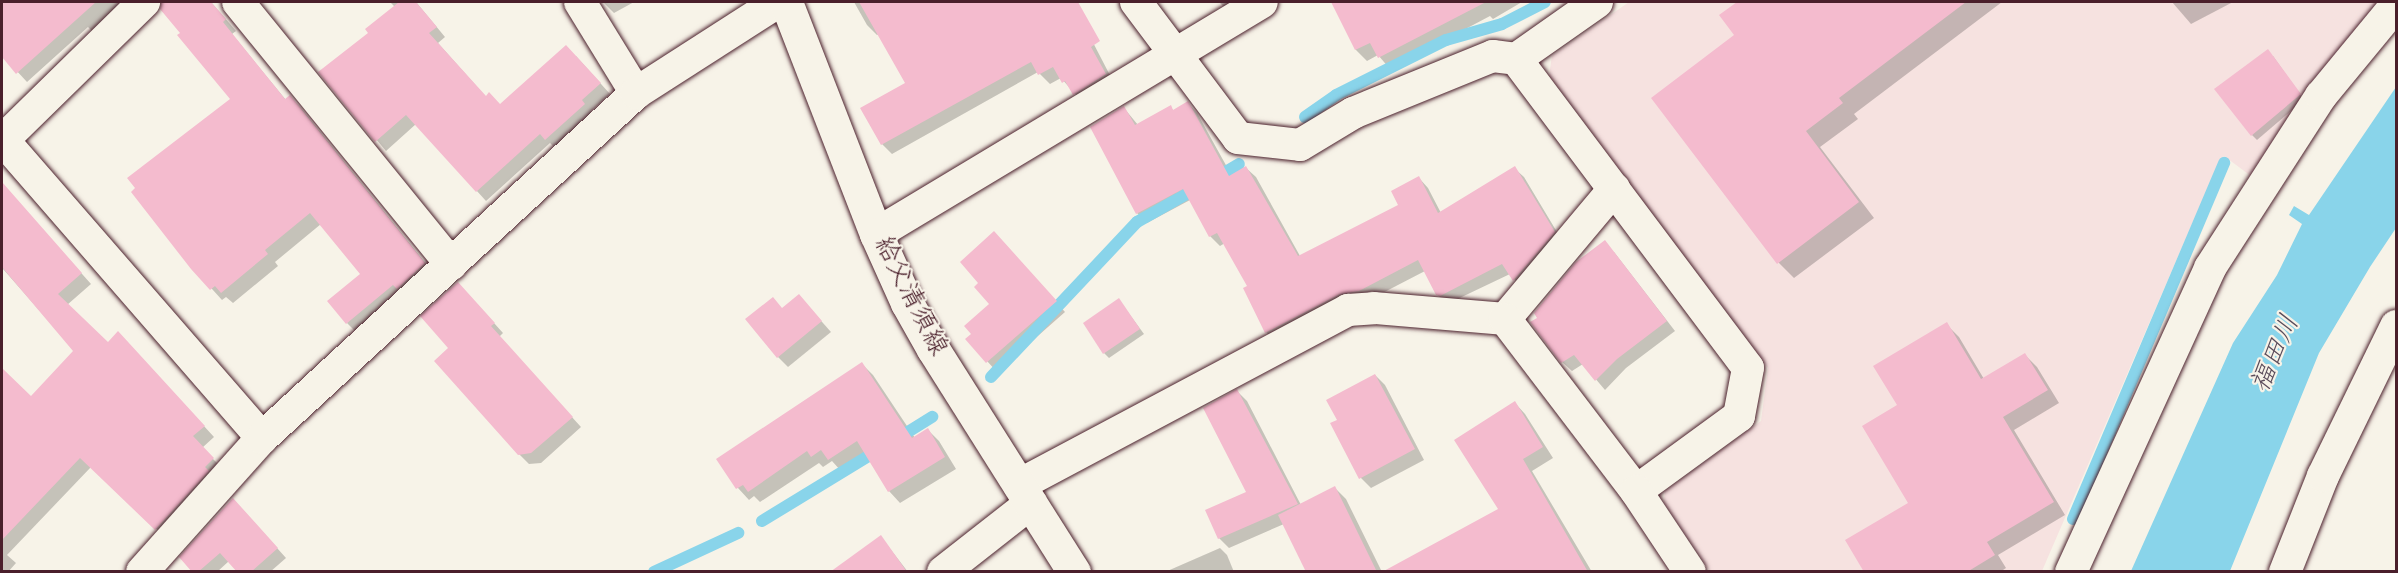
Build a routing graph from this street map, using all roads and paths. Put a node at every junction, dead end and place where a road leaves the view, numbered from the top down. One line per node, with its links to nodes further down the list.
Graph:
1 (144, 2): 13 (street)
2 (238, 2): 16 (street)
3 (580, 2): 12 (street)
4 (778, 2): 12 (street)
5 (786, 2): 15 (main road, 給父清須線)
6 (1136, 2): 10 (street)
7 (1262, 2): 10 (street)
8 (1597, 2): 11 (street)
9 (2397, 5): 26 (street)
10 (1176, 52): 11 (street); 15 (street)
11 (1516, 59): 14 (street)
12 (636, 93): 16 (street)
13 (2, 140): 19 (street)
14 (1614, 189): 17 (street); 20 (street)
15 (876, 234): 21 (main road, 給父清須線)
16 (451, 264): 19 (street)
17 (1504, 319): 20 (street); 21 (street)
18 (2397, 326): 27 (street)
19 (262, 438): 22 (street)
20 (1636, 491): 25 (street)
21 (1025, 494): 23 (street); 24 (main road, 給父清須線)
22 (142, 572)
23 (943, 572)
24 (1074, 572)
25 (1690, 572)
26 (2071, 572)
27 (2285, 572)

